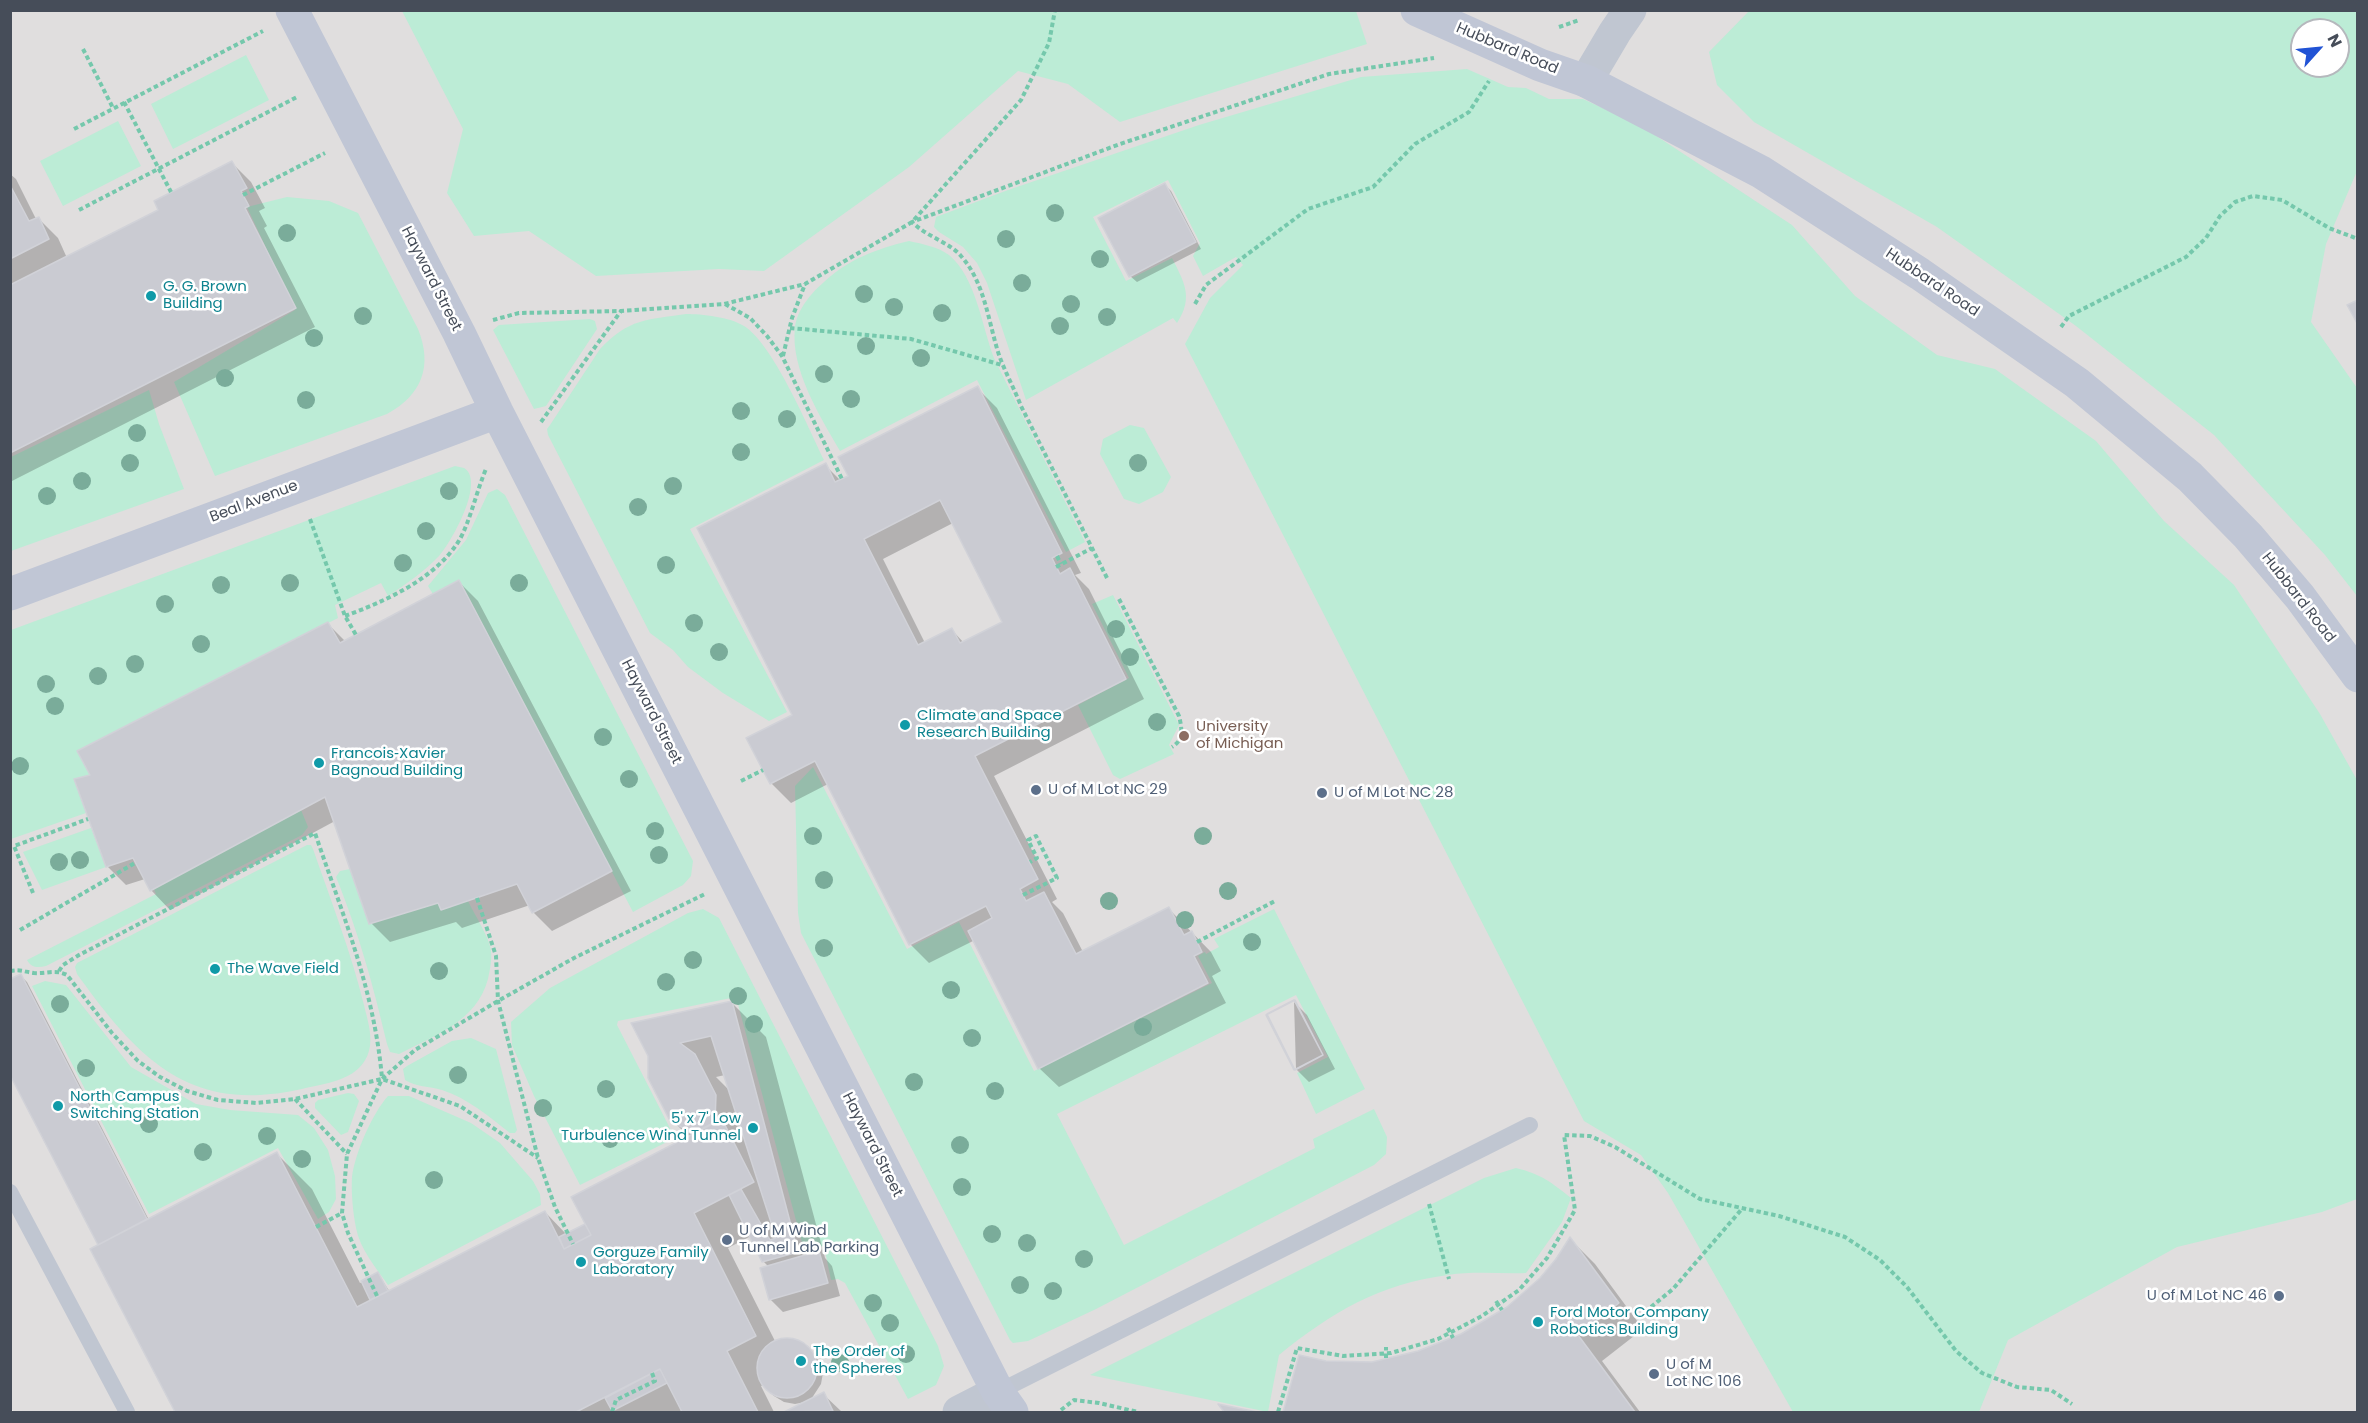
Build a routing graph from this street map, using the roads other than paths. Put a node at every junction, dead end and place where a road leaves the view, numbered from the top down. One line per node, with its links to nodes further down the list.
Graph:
1 (1417, 10): 4 (street, Hubbard Road)
2 (1630, 10): 4 (street)
3 (282, 19): 5 (street, Hayward Street)
4 (1586, 81): 7 (street, Hubbard Road)
5 (497, 412): 6 (street, Beal Avenue); 10 (street, Hayward Street)
6 (10, 594)
7 (2358, 676)
8 (1530, 1125): 10 (lane)
9 (10, 1192): 11 (lane)
10 (1005, 1402): 12 (street)
11 (127, 1413)
12 (959, 1413)

